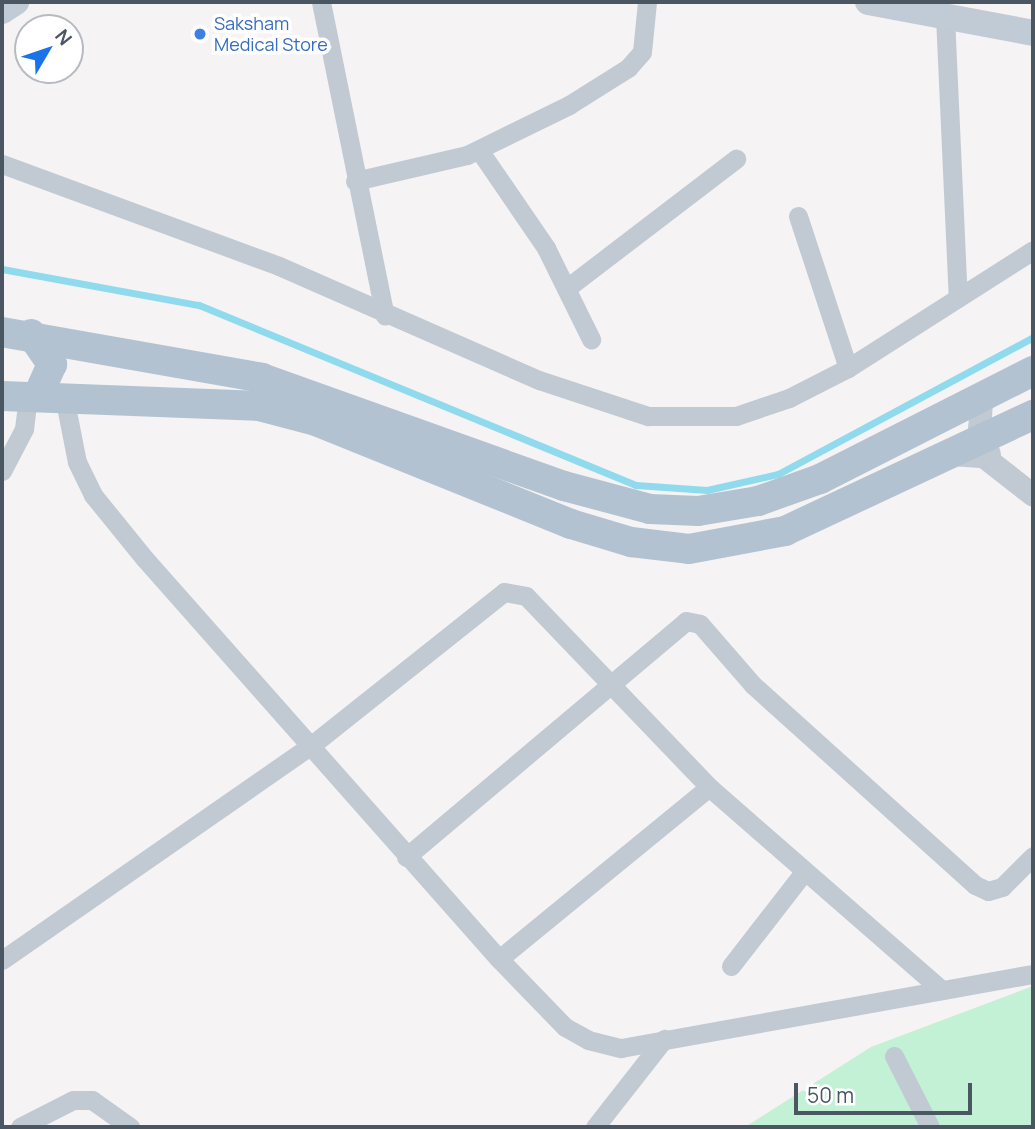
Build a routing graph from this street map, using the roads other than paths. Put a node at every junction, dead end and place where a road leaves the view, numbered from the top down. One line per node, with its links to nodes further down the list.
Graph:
1 (16, 2): 5 (main road)
2 (321, 2): 11 (street)
3 (648, 2): 8 (street)
4 (875, 2): 6 (main road)
5 (2, 10)
6 (944, 16): 7 (main road); 15 (street)
7 (1033, 33)
8 (479, 150): 11 (street); 14 (street)
9 (736, 159): 14 (street)
10 (2, 164): 16 (street)
11 (355, 181): 16 (street)
12 (798, 216): 20 (street)
13 (1033, 250): 15 (street)
14 (567, 288): 19 (street)
15 (958, 298): 20 (street)
16 (385, 316): 20 (street)
17 (2, 332): 18 (main road)
18 (31, 334): 22 (main road); 23 (main road)
19 (591, 340)
20 (848, 368)
21 (1033, 371): 23 (main road)
22 (33, 396): 25 (main road); 26 (street); 29 (street)
23 (981, 402): 25 (street)
24 (1033, 415): 25 (main road)
25 (988, 452): 27 (street)
26 (2, 471)
27 (1033, 495)
28 (608, 683): 29 (street); 30 (street); 31 (street); 32 (street)
29 (313, 744): 32 (street); 35 (street)
30 (709, 787): 33 (street); 34 (street)
31 (1033, 856)
32 (406, 857): 34 (street)
33 (804, 872): 36 (street); 38 (street)
34 (499, 959): 39 (street)
35 (2, 960)
36 (731, 966)
37 (1033, 974): 38 (street)
38 (942, 990): 39 (street)
39 (664, 1039): 43 (street)
40 (894, 1056): 44 (street)
41 (20, 1127): 42 (street)
42 (130, 1127)
43 (595, 1127)
44 (930, 1127)

